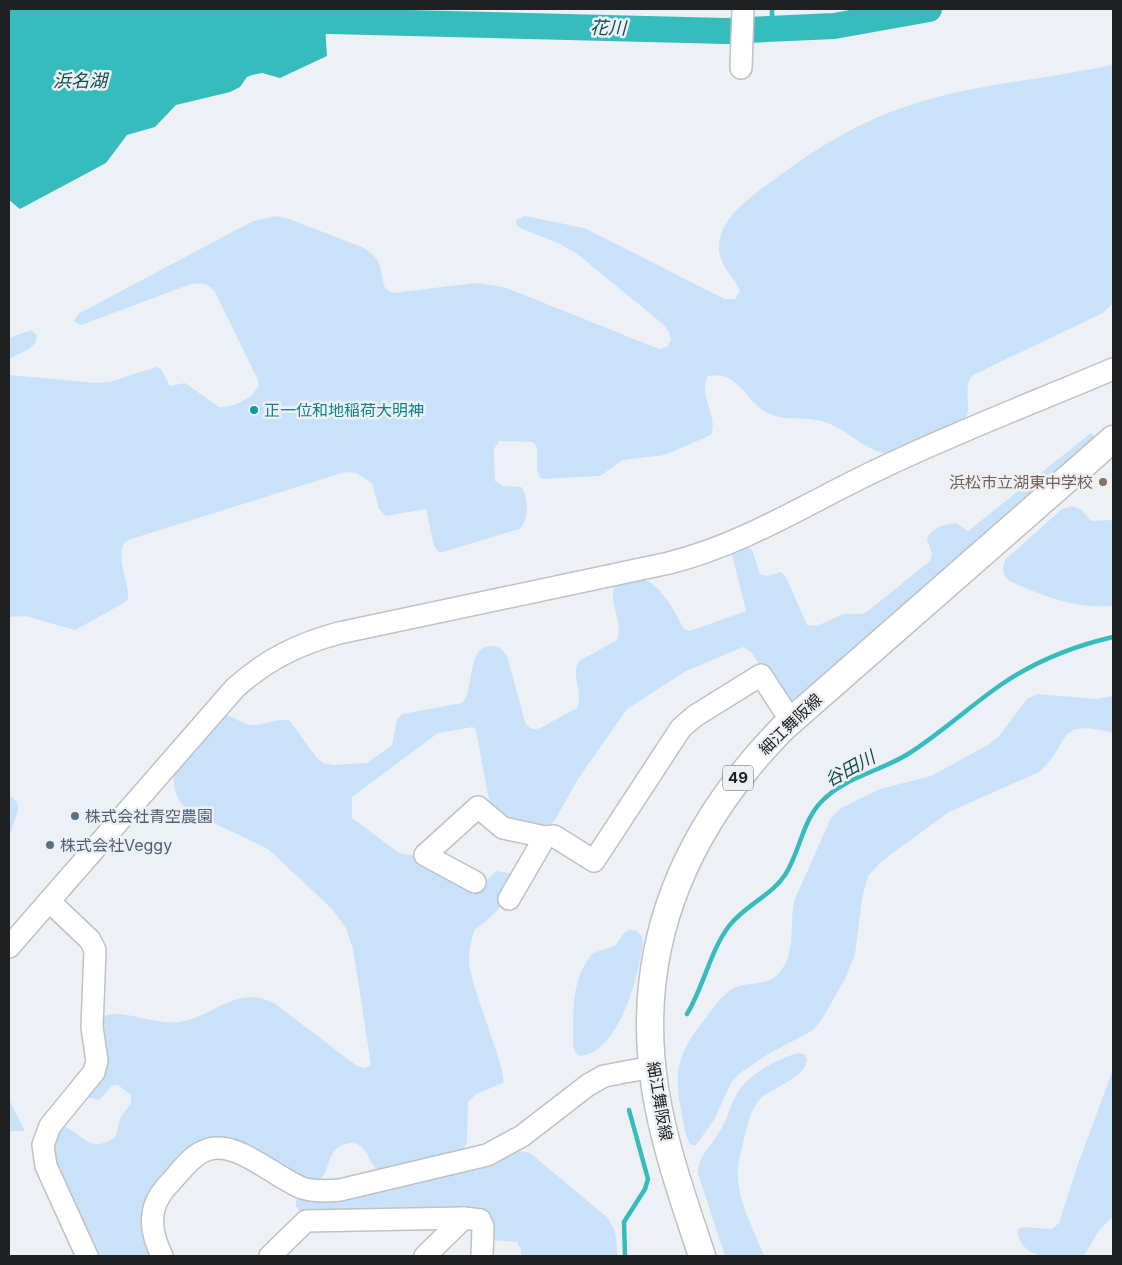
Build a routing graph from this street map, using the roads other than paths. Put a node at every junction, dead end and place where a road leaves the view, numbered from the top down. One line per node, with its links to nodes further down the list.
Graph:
1 (743, 9): 2 (street)
2 (741, 68)
3 (1113, 369): 9 (street)
4 (1113, 439): 5 (main road, 細江舞阪線 / 49)
5 (792, 721): 6 (street); 11 (main road, 細江舞阪線 / 49)
6 (545, 837): 7 (street); 8 (street)
7 (476, 882)
8 (509, 899)
9 (49, 901): 10 (street); 13 (street)
10 (9, 947)
11 (652, 1067): 14 (street); 18 (main road, 細江舞阪線 / 49)
12 (464, 1218): 15 (street); 16 (street); 17 (street)
13 (87, 1256)
14 (162, 1256)
15 (270, 1256)
16 (425, 1256)
17 (482, 1256)
18 (702, 1256)

